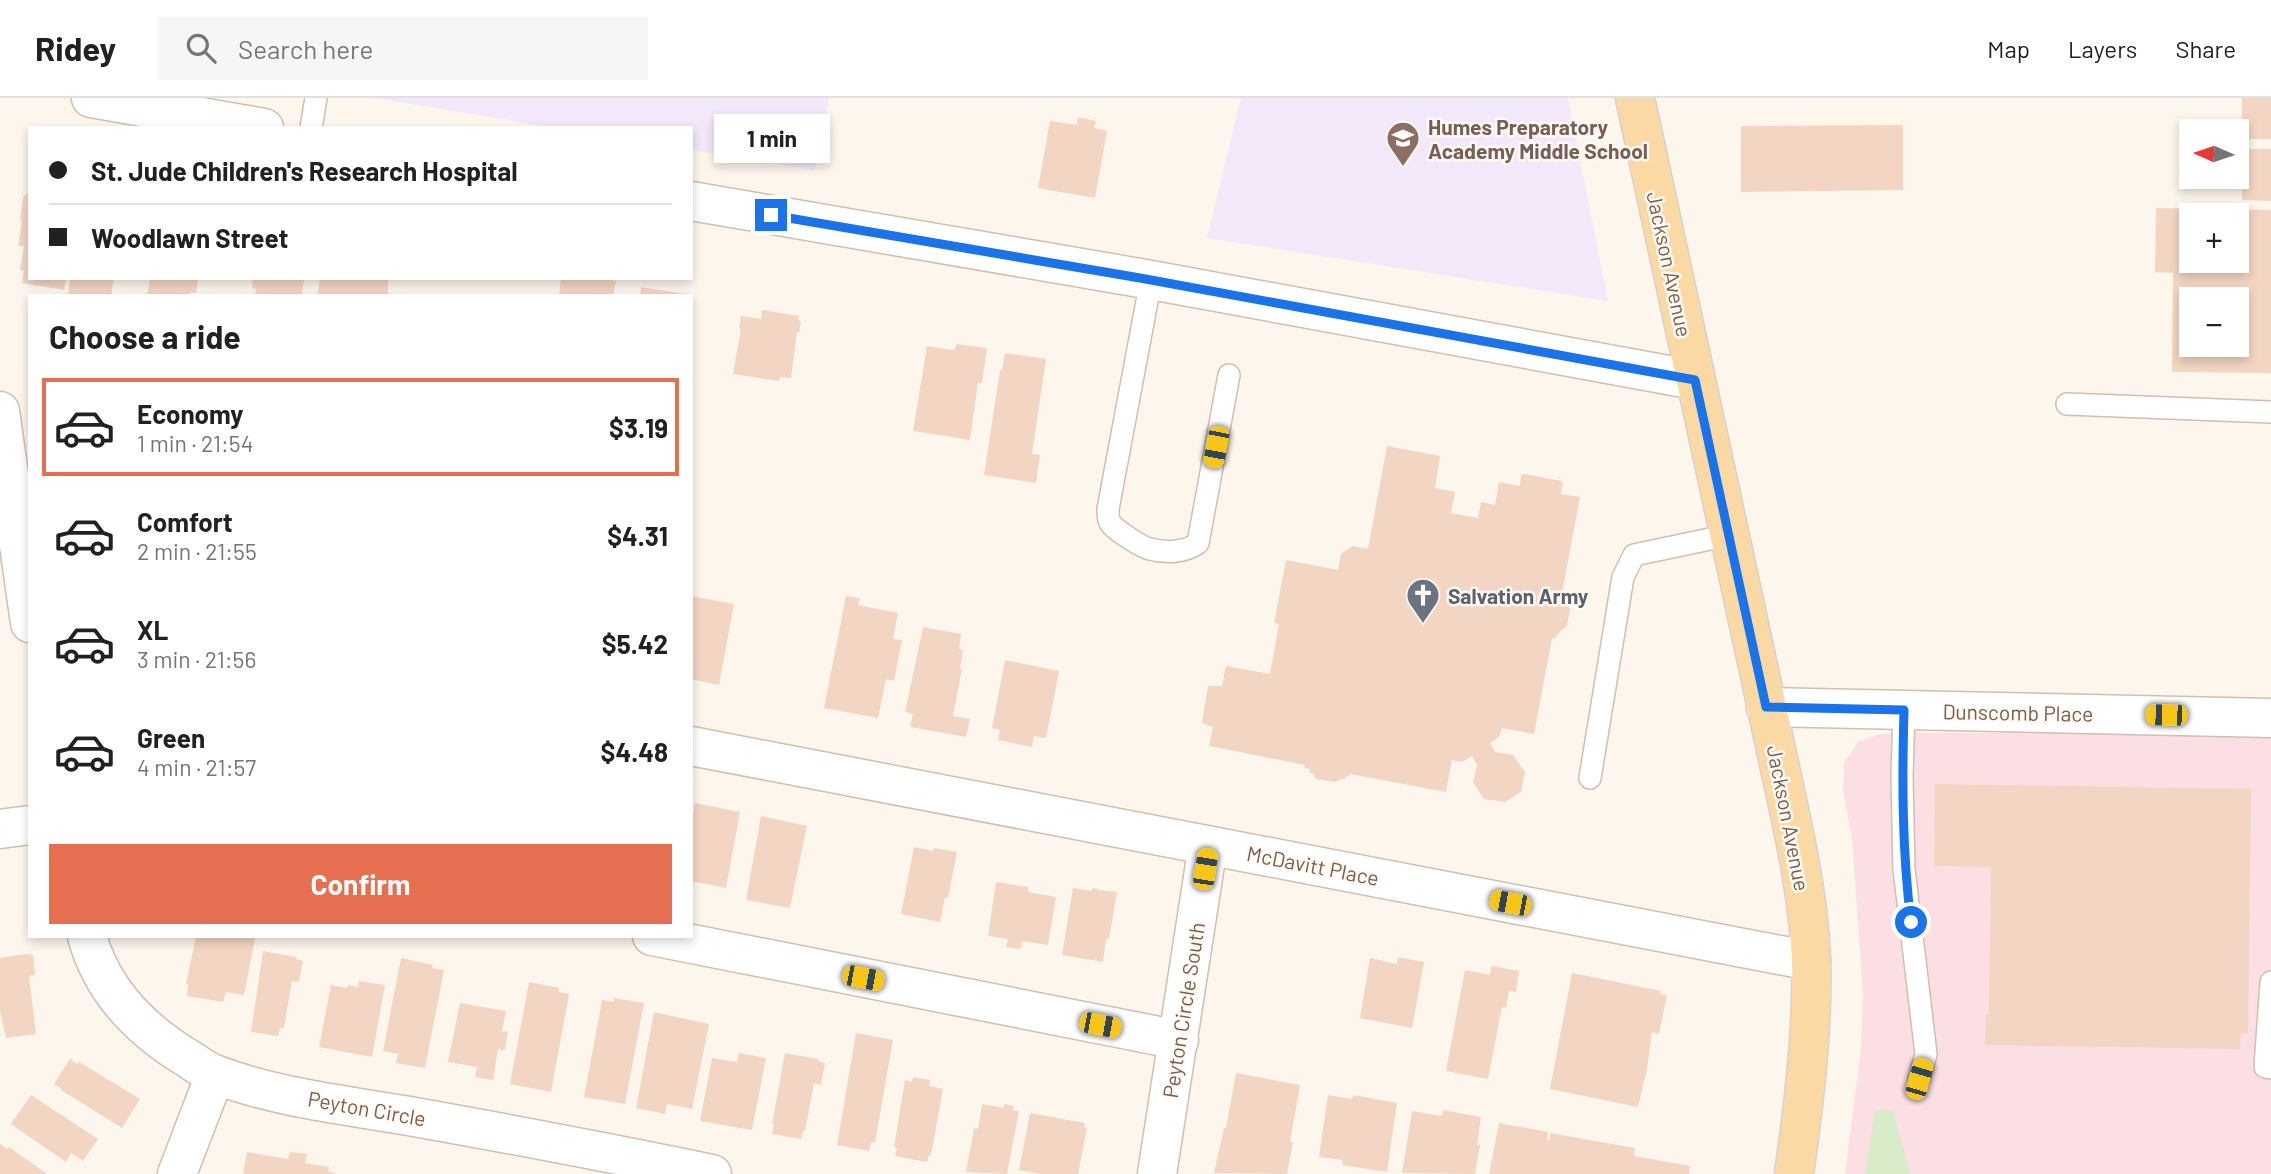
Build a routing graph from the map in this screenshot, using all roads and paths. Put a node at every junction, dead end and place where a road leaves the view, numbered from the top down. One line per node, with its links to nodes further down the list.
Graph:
1 (91, 98): 4 (street)
2 (316, 98): 5 (lane)
3 (1635, 98): 9 (main road, Jackson Avenue)
4 (252, 126)
5 (311, 126)
6 (693, 201): 7 (street)
7 (1151, 280): 8 (lane); 9 (street)
8 (1229, 375)
9 (1695, 380): 13 (main road, Jackson Avenue)
10 (2067, 404): 12 (lane)
11 (0, 411): 14 (street)
12 (2271, 412)
13 (1729, 535): 15 (main road, Jackson Avenue); 19 (lane)
14 (28, 607)
15 (1766, 707): 16 (street, Dunscomb Place); 25 (main road, Jackson Avenue)
16 (1904, 710): 17 (street, Dunscomb Place); 30 (lane)
17 (2271, 718)
18 (693, 747): 22 (street, McDavitt Place)
19 (1590, 778)
20 (28, 825): 21 (street)
21 (0, 829)
22 (1208, 845): 25 (street, McDavitt Place); 27 (street, Peyton Circle South)
23 (87, 938): 29 (street, Peyton Circle)
24 (662, 938): 27 (street)
25 (1811, 961): 35 (main road, Jackson Avenue)
26 (2271, 982): 28 (lane)
27 (1179, 1040): 34 (street, Peyton Circle South)
28 (2271, 1068)
29 (215, 1075): 31 (street, Peyton Circle); 32 (street)
30 (1919, 1079)
31 (563, 1159): 33 (street, Peyton Circle)
32 (177, 1174)
33 (712, 1174)
34 (1157, 1174)
35 (1794, 1174)

